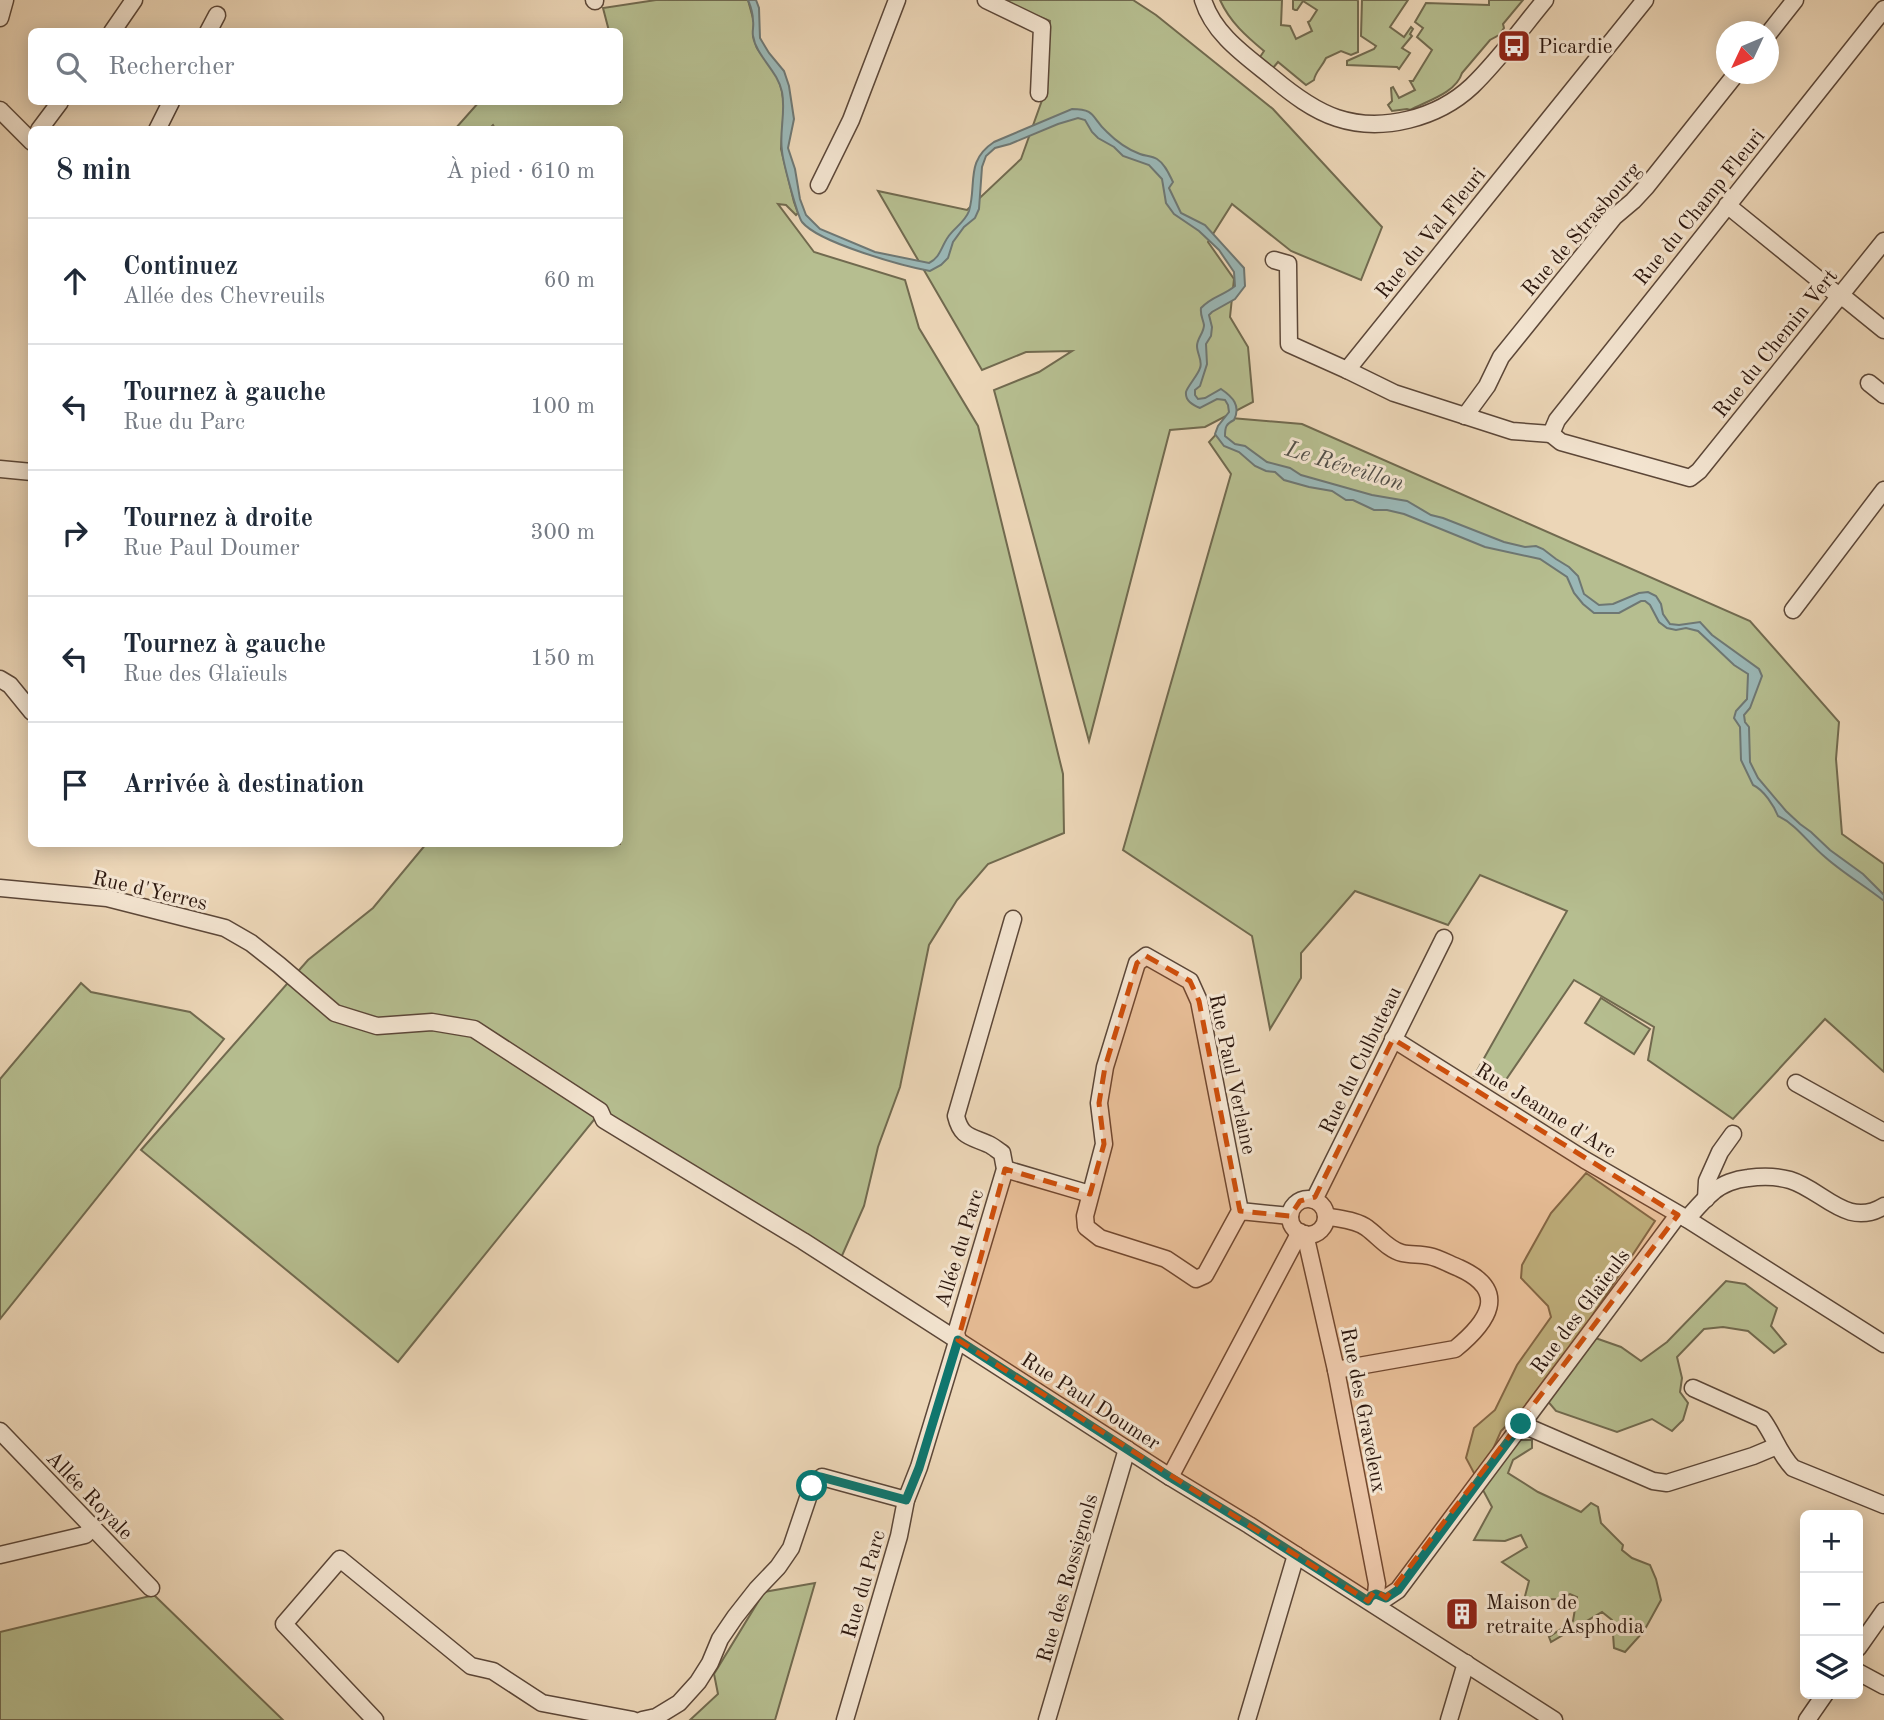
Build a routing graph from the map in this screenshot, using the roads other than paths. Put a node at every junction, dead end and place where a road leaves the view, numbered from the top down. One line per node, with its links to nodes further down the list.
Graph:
1 (5, 0): 11 (street)
2 (134, 0): 13 (street)
3 (897, 0): 23 (street)
4 (986, 0): 16 (street)
5 (1203, 0): 6 (street)
6 (1545, 0)
7 (1645, 0): 29 (street, Rue du Val Fleuri)
8 (1795, 0): 12 (street)
9 (1884, 9): 24 (street, Rue du Champ Fleuri)
10 (217, 15): 14 (street)
11 (0, 18)
12 (1778, 21)
13 (115, 28)
14 (210, 28)
15 (1728, 84): 32 (street, Rue de Strasbourg)
16 (1039, 93)
17 (58, 105): 20 (street)
18 (170, 105): 21 (street)
19 (0, 110): 22 (street)
20 (42, 126)
21 (159, 126)
22 (28, 134)
23 (819, 185)
24 (1727, 205): 27 (street); 33 (street, Rue du Champ Fleuri)
25 (1884, 241): 27 (street, Rue du Chemin Vert)
26 (1274, 260): 29 (street)
27 (1839, 296): 28 (street); 33 (street, Rue du Chemin Vert)
28 (1884, 330)
29 (1348, 370): 32 (street)
30 (1869, 383): 31 (street)
31 (1884, 395)
32 (1465, 415): 33 (street)
33 (1551, 434)
34 (0, 469): 35 (street)
35 (28, 472)
36 (1884, 490): 37 (street)
37 (1793, 610)
38 (0, 679): 39 (street)
39 (28, 707)
40 (0, 888): 45 (street, Rue d'Yerres)
41 (1013, 919): 48 (street)
42 (1444, 938): 43 (street, Rue du Culbuteau)
43 (1393, 1039): 51 (street, Rue du Culbuteau); 56 (street, Rue Jeanne d'Arc)
44 (1796, 1083): 46 (street)
45 (604, 1120): 58 (street, Rue Paul Doumer)
46 (1884, 1132)
47 (1733, 1134): 50 (street)
48 (1005, 1169): 49 (street); 58 (street, Allée du Parc)
49 (1090, 1194): 53 (street, Rue Paul Verlaine); 53 (street, Rue Paul Verlaine)
50 (1706, 1199): 52 (street, Rue des Glaïeuls); 56 (street, Rue des Glaïeuls)
51 (1314, 1200): 54 (street); 55 (street)
52 (1884, 1206)
53 (1240, 1212): 54 (street)
54 (1290, 1216): 57 (street)
55 (1326, 1216): 57 (street); 60 (street)
56 (1683, 1217): 59 (street, Rue Jeanne d'Arc); 62 (street, Rue des Glaïeuls)
57 (1303, 1233): 60 (street, Rue des Graveleux); 66 (street)
58 (958, 1340): 65 (street, Rue Paul Doumer); 67 (street, Rue du Parc)
59 (1884, 1344)
60 (1336, 1370): 73 (street, Rue des Graveleux)
61 (1693, 1388): 64 (street)
62 (1521, 1424): 64 (street); 73 (street, Rue des Glaïeuls)
63 (0, 1431): 69 (street, Allée Royale)
64 (1777, 1446): 68 (street)
65 (1127, 1449): 66 (street, Rue Paul Doumer); 84 (street, Rue des Rossignols)
66 (1170, 1477): 71 (street, Rue Paul Doumer)
67 (906, 1500): 82 (street); 83 (street, Rue du Parc)
68 (1884, 1505)
69 (92, 1528): 70 (street); 72 (street, Allée Royale)
70 (0, 1555)
71 (1296, 1555): 73 (street, Rue Paul Doumer); 85 (street)
72 (151, 1588)
73 (1380, 1602): 76 (street, Rue Paul Doumer)
74 (1884, 1611): 75 (street)
75 (1863, 1641)
76 (1466, 1663): 86 (street); 87 (street, Rue Paul Doumer)
77 (1863, 1675): 78 (street)
78 (1884, 1686)
79 (1822, 1699): 88 (street)
80 (375, 1720): 81 (street)
81 (633, 1720)
82 (642, 1720)
83 (845, 1720)
84 (1047, 1720)
85 (1247, 1720)
86 (1449, 1720)
87 (1554, 1720)
88 (1807, 1720)

